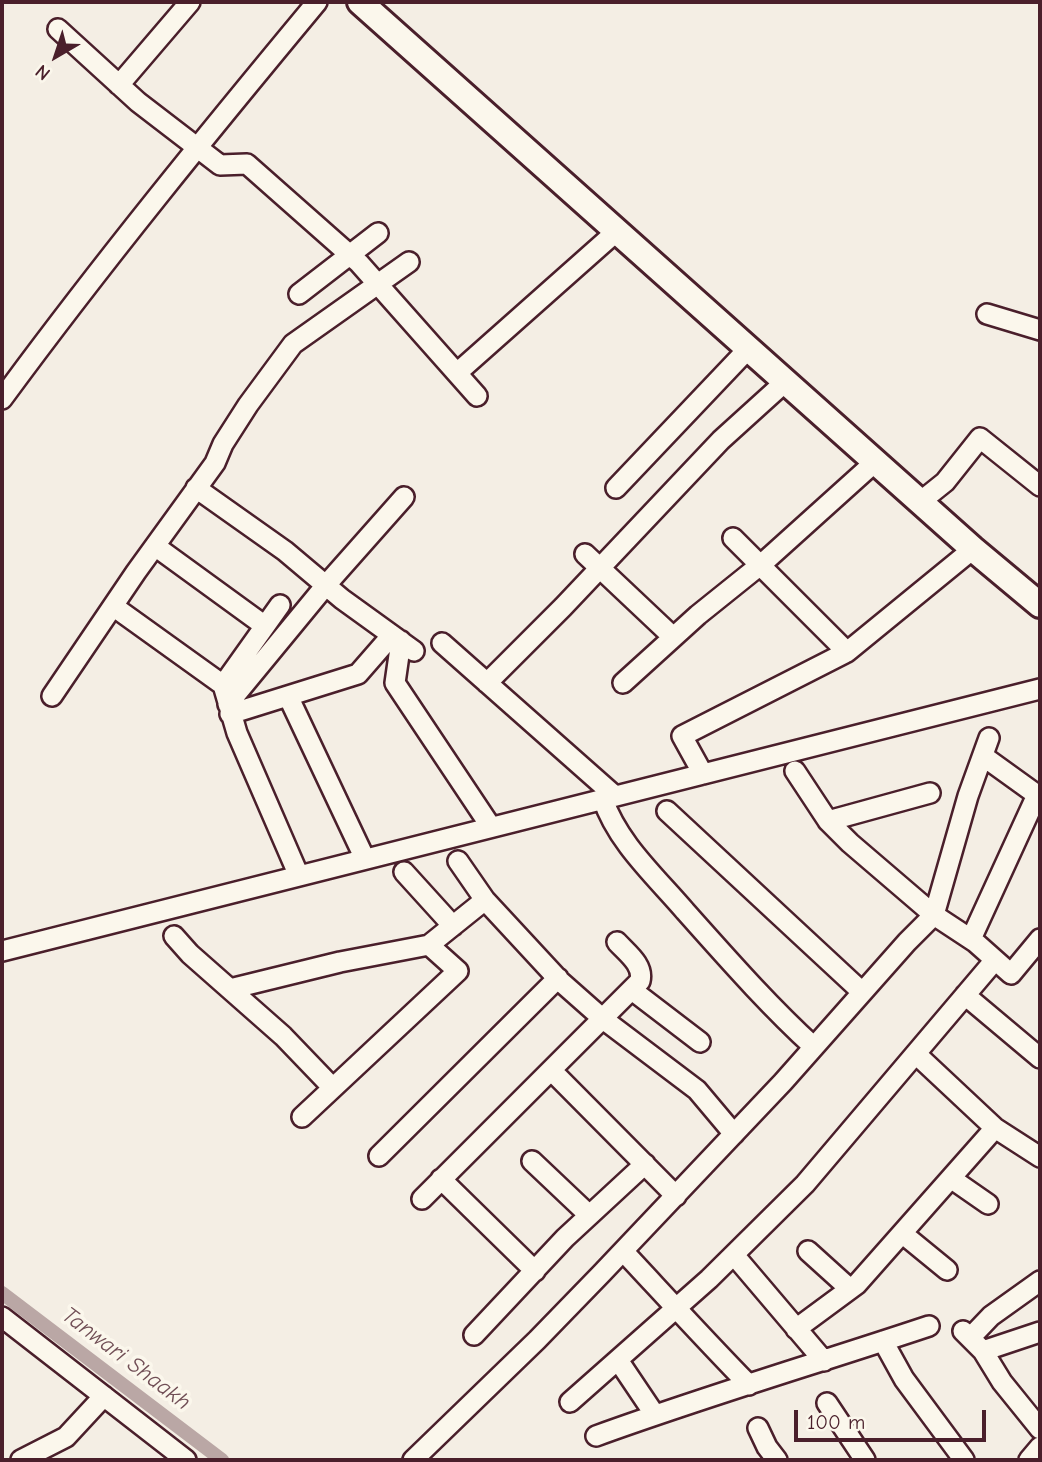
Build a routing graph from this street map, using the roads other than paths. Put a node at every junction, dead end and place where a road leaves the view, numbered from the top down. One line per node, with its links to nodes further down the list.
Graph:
1 (190, 2): 5 (street)
2 (317, 2): 6 (street)
3 (360, 2): 7 (main road)
4 (58, 29): 5 (street)
5 (119, 85): 6 (street)
6 (196, 147): 9 (street); 19 (street)
7 (617, 231): 15 (main road); 16 (street)
8 (378, 233): 9 (street)
9 (350, 255): 11 (street); 12 (street)
10 (409, 262): 11 (street)
11 (377, 284): 16 (street); 22 (street)
12 (299, 294)
13 (986, 314): 14 (street)
14 (1040, 330)
15 (748, 349): 17 (main road); 23 (street)
16 (457, 373): 18 (street)
17 (785, 382): 20 (main road); 31 (street)
18 (477, 396)
19 (2, 399)
20 (875, 462): 25 (main road); 30 (street)
21 (1040, 486): 25 (street)
22 (196, 488): 27 (street); 32 (street)
23 (616, 488)
24 (404, 497): 32 (street)
25 (920, 502): 28 (main road)
26 (733, 538): 30 (street)
27 (155, 546): 35 (street); 36 (street)
28 (973, 549): 34 (main road); 40 (street)
29 (585, 554): 31 (street)
30 (760, 565): 37 (street); 40 (street)
31 (600, 567): 37 (street); 41 (street)
32 (326, 585): 38 (street); 46 (street)
33 (280, 605): 36 (street)
34 (1040, 605)
35 (113, 606): 44 (street); 46 (street)
36 (265, 626): 46 (street)
37 (673, 637): 42 (street)
38 (402, 643): 45 (street); 54 (street)
39 (443, 643): 41 (street)
40 (847, 652): 48 (street)
41 (487, 683): 51 (street)
42 (623, 683)
43 (1040, 689): 48 (street)
44 (52, 696)
45 (288, 696): 46 (street); 55 (street)
46 (227, 701): 58 (street)
47 (795, 771): 53 (street)
48 (702, 774): 51 (street)
49 (930, 793): 53 (street)
50 (1039, 796): 60 (street); 63 (street)
51 (609, 798): 54 (street); 76 (street)
52 (667, 811): 72 (street)
53 (828, 821): 60 (street)
54 (491, 827): 55 (street)
55 (365, 859): 58 (street)
56 (458, 861): 59 (street)
57 (404, 872): 61 (street)
58 (299, 876): 67 (street)
59 (485, 900): 61 (street); 69 (street)
60 (934, 915): 63 (street); 72 (street)
61 (453, 926): 66 (street)
62 (174, 936): 70 (street)
63 (971, 939): 68 (street)
64 (1040, 939): 68 (street)
65 (617, 942): 71 (street)
66 (429, 944): 70 (street); 80 (street)
67 (2, 951)
68 (995, 960): 73 (street)
69 (558, 978): 74 (street); 84 (street)
70 (230, 989): 80 (street)
71 (632, 990): 74 (street); 75 (street)
72 (863, 992): 76 (street)
73 (965, 995): 77 (street); 78 (street)
74 (603, 1019): 79 (street); 83 (street)
75 (700, 1042)
76 (814, 1047): 83 (street)
77 (916, 1054): 82 (street); 97 (street)
78 (1040, 1058)
79 (551, 1070): 87 (street); 88 (street)
80 (332, 1087): 81 (street)
81 (302, 1117)
82 (995, 1128): 85 (street); 89 (street)
83 (734, 1134): 90 (street)
84 (379, 1156)
85 (1040, 1157)
86 (532, 1161): 93 (street)
87 (645, 1164): 90 (street); 93 (street)
88 (441, 1179): 91 (street); 99 (street)
89 (952, 1179): 92 (street); 94 (street)
90 (676, 1196): 95 (street)
91 (422, 1199)
92 (988, 1204)
93 (589, 1215): 99 (street)
94 (903, 1234): 98 (street); 101 (street)
95 (623, 1251): 102 (street); 125 (street)
96 (808, 1251): 101 (street)
97 (734, 1255): 102 (street); 105 (street)
98 (947, 1270)
99 (535, 1271): 107 (street)
100 (1040, 1281): 108 (street)
101 (850, 1289): 105 (street)
102 (677, 1307): 110 (street); 112 (street)
103 (2, 1317): 113 (street)
104 (929, 1326): 109 (street)
105 (796, 1329): 111 (street)
106 (1040, 1332): 108 (street)
107 (474, 1335)
108 (972, 1340): 118 (street)
109 (883, 1342): 111 (street); 128 (street)
110 (618, 1360): 114 (street); 116 (street)
111 (824, 1361): 112 (street)
112 (749, 1385): 116 (street)
113 (104, 1396): 120 (street); 124 (street)
114 (569, 1402)
115 (827, 1402): 127 (street)
116 (655, 1415): 119 (street)
117 (758, 1428): 126 (street)
118 (1040, 1429)
119 (596, 1436)
120 (66, 1437): 122 (street); 123 (street)
121 (1040, 1447): 129 (street)
122 (21, 1460)
123 (58, 1460)
124 (186, 1460)
125 (413, 1460)
126 (777, 1460)
127 (865, 1460)
128 (964, 1460)
129 (1029, 1460)

